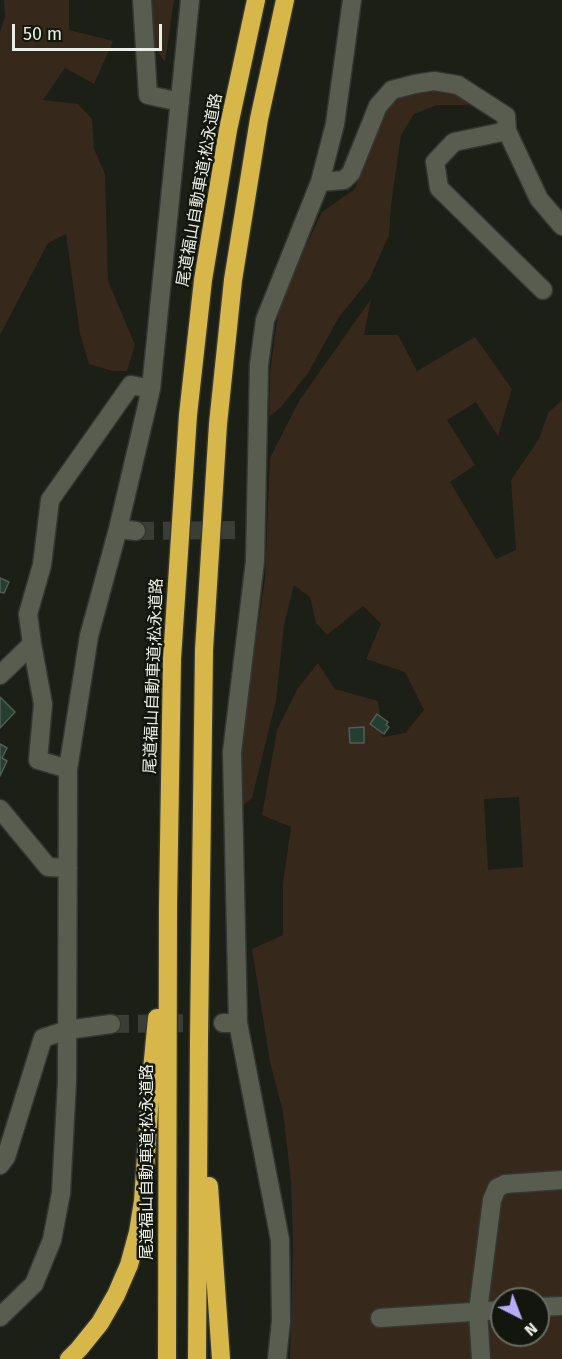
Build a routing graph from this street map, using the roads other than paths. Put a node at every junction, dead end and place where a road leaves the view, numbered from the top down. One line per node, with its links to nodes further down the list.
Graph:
1 (142, 0): 6 (street)
2 (190, 0): 6 (street)
3 (256, 0): 19 (highway, 尾道福山自動車道;松永道路)
4 (285, 0): 22 (highway)
5 (352, 0): 8 (street)
6 (180, 102): 11 (street)
7 (507, 131): 8 (street); 9 (street); 10 (street)
8 (320, 182): 33 (street)
9 (562, 226)
10 (543, 290)
11 (151, 389): 12 (street); 14 (street)
12 (118, 529): 13 (street); 16 (street)
13 (136, 531)
14 (32, 644): 15 (street); 16 (street)
15 (0, 675)
16 (68, 769): 18 (street)
17 (0, 809): 18 (street)
18 (68, 868): 21 (street)
19 (168, 906): 29 (highway); 30 (highway, 尾道福山自動車道;松永道路)
20 (111, 1024): 21 (street)
21 (67, 1030): 23 (street); 27 (street)
22 (199, 1038): 31 (highway); 32 (highway)
23 (0, 1165)
24 (562, 1180): 26 (street)
25 (490, 1310): 26 (street)
26 (478, 1311): 28 (street); 34 (street)
27 (0, 1317)
28 (380, 1318)
29 (69, 1359)
30 (167, 1359)
31 (197, 1359)
32 (221, 1359)
33 (277, 1359)
34 (481, 1359)

